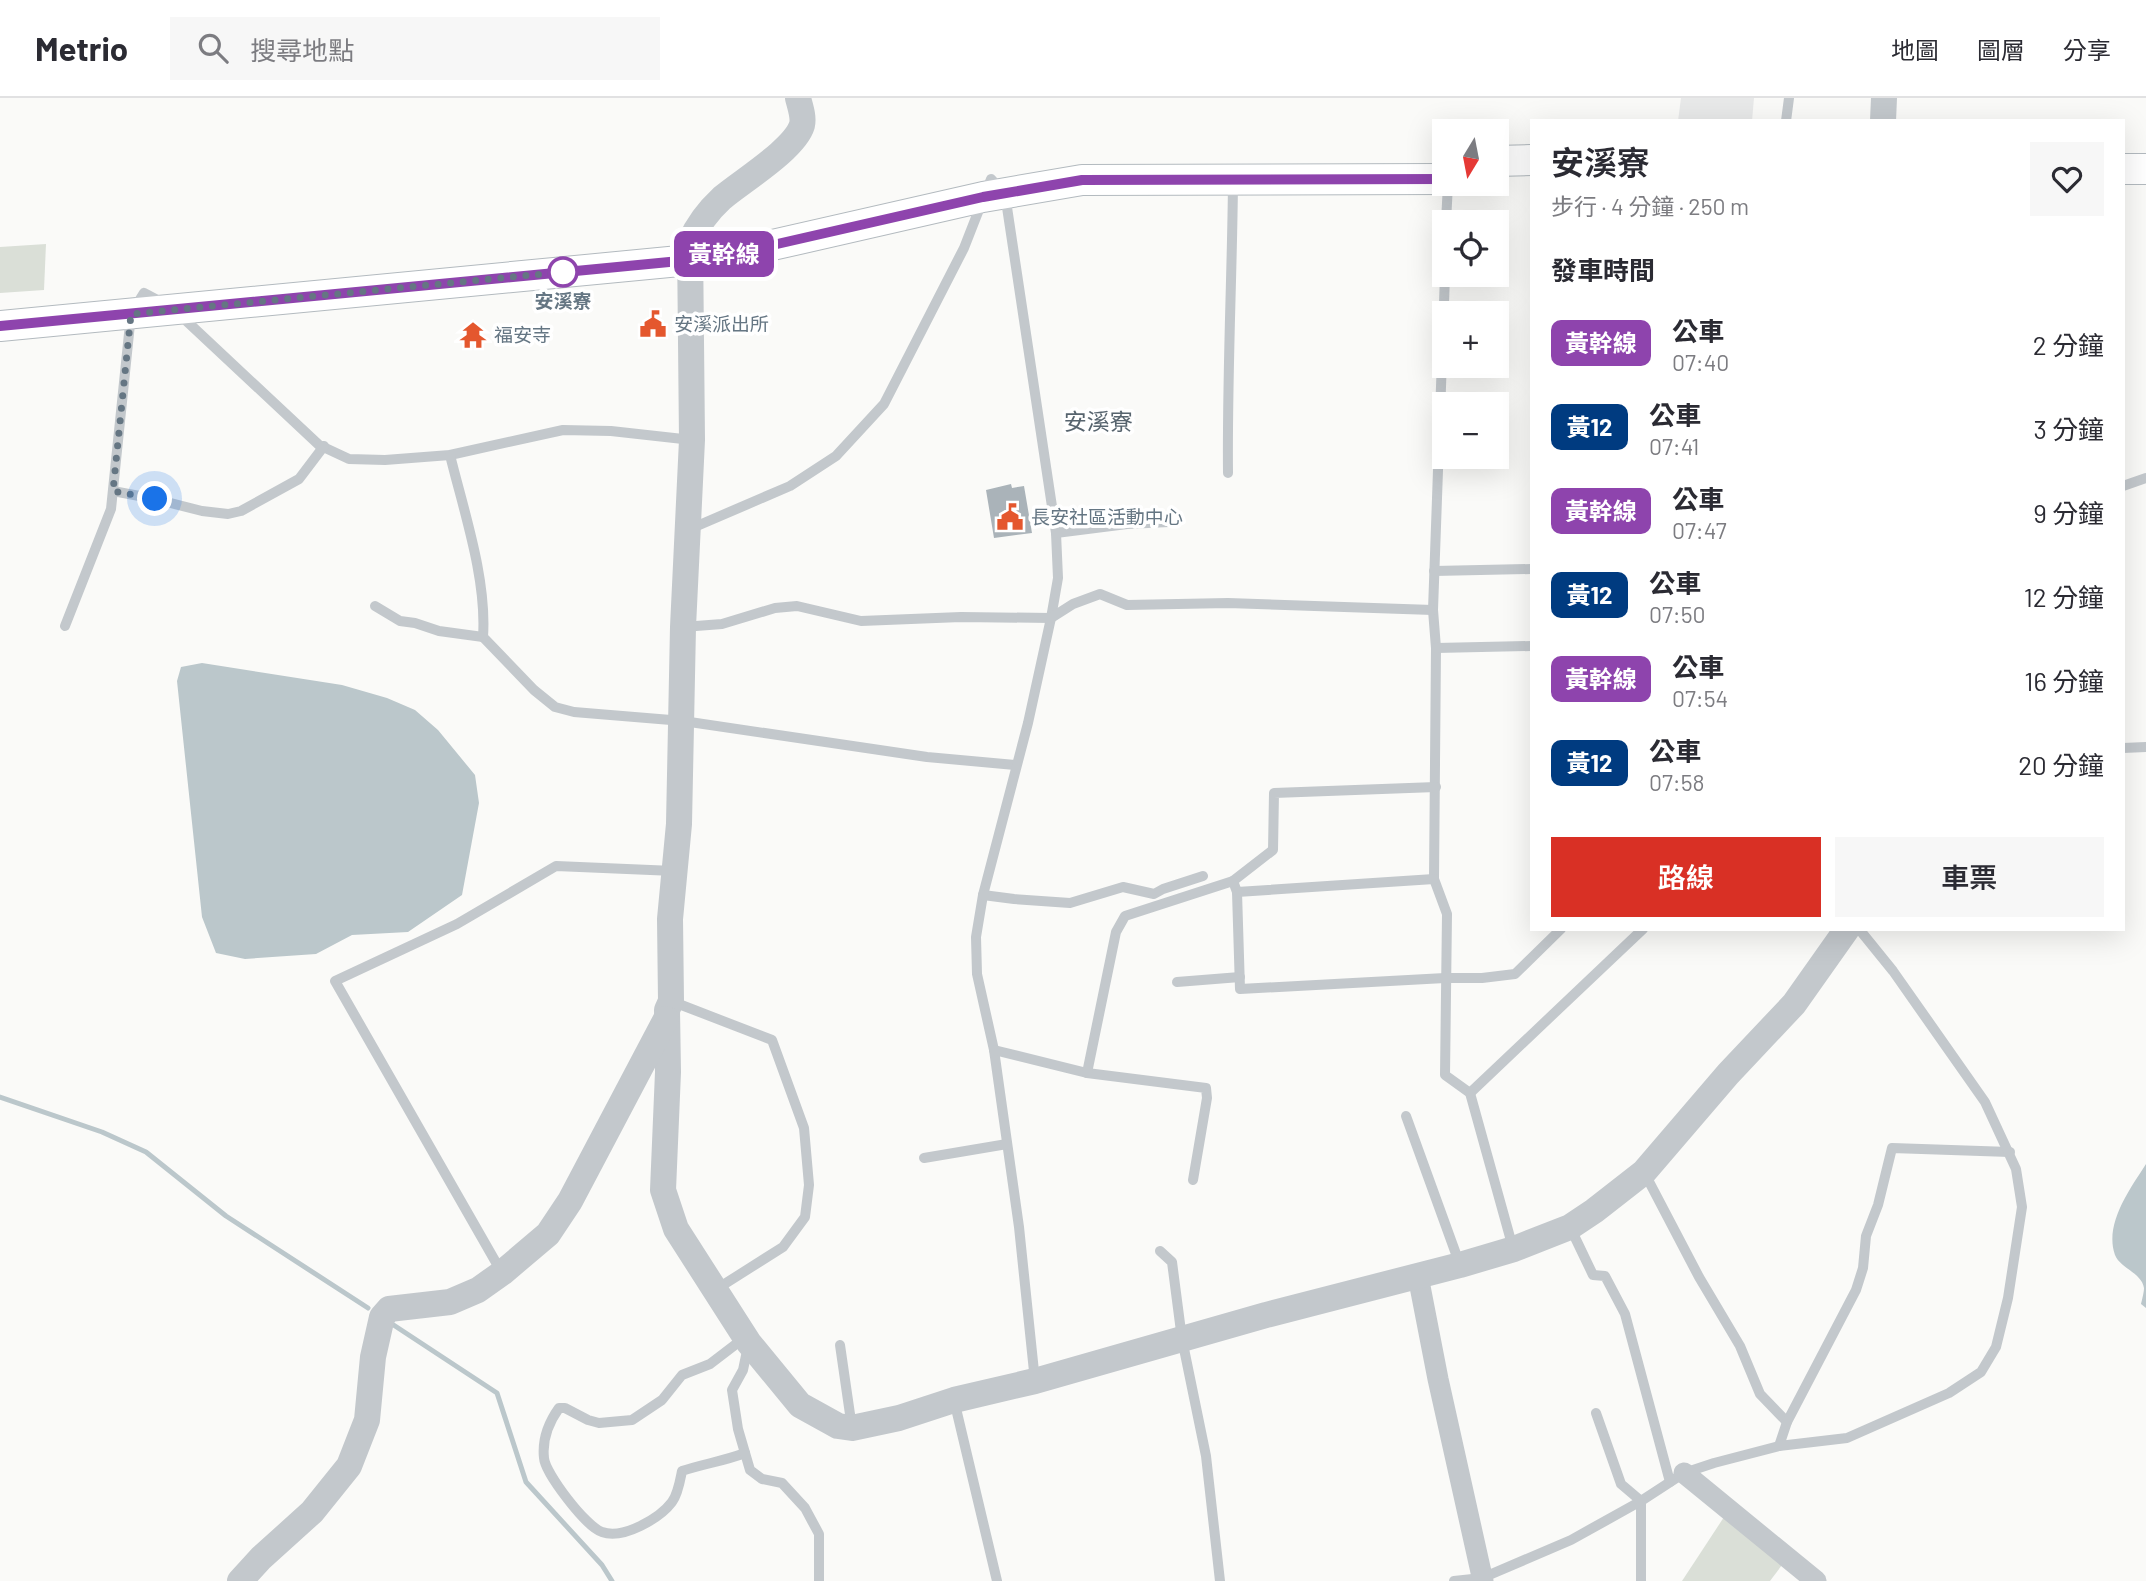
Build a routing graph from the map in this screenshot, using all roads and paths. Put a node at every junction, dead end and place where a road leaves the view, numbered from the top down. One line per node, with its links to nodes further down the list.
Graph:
1 (798, 98): 18 (street)
2 (1789, 98): 4 (lane)
3 (1884, 98): 5 (street)
4 (1786, 119)
5 (1884, 119)
6 (2146, 152): 7 (main road)
7 (2125, 153)
8 (1530, 160): 9 (main road)
9 (1509, 161)
10 (1432, 163): 17 (main road)
11 (2125, 169): 12 (main road)
12 (2146, 169)
13 (1509, 178): 14 (main road)
14 (1530, 178)
15 (1432, 179): 16 (main road)
16 (1233, 180): 17 (main road); 27 (lane)
17 (993, 190): 18 (main road); 32 (lane); 33 (lane)
18 (690, 251): 20 (main road); 22 (main road); 24 (street)
19 (1445, 287): 35 (lane)
20 (137, 303): 21 (main road); 22 (main road); 23 (main road); 30 (lane)
21 (0, 308)
22 (174, 309): 25 (lane)
23 (0, 326)
24 (692, 440): 26 (lane); 32 (street)
25 (324, 446): 26 (lane); 30 (lane)
26 (450, 456): 41 (lane)
27 (1228, 473)
28 (2146, 478): 29 (lane)
29 (2125, 485)
30 (113, 491): 39 (lane)
31 (1169, 522): 33 (lane)
32 (687, 531): 40 (street)
33 (1056, 533): 38 (lane)
34 (1530, 569): 35 (lane)
35 (1434, 571): 37 (lane)
36 (375, 606): 41 (lane)
37 (1433, 610): 38 (lane); 43 (lane)
38 (1051, 618): 40 (lane); 47 (lane)
39 (65, 626)
40 (683, 627): 44 (street)
41 (483, 637): 44 (lane)
42 (1530, 646): 43 (lane)
43 (1436, 648): 48 (lane)
44 (683, 721): 47 (lane); 49 (street)
45 (2146, 747): 46 (lane)
46 (2125, 748)
47 (1015, 765): 53 (lane)
48 (1436, 787): 51 (lane); 52 (lane)
49 (674, 871): 61 (street); 75 (lane)
50 (1203, 876): 53 (lane)
51 (1434, 879): 52 (lane); 59 (lane)
52 (1235, 887): 58 (lane); 63 (lane)
53 (983, 895): 62 (lane)
54 (1560, 931): 59 (lane)
55 (1641, 931): 64 (lane)
56 (1846, 931): 69 (street)
57 (1860, 931): 67 (lane)
58 (1240, 977): 59 (lane); 60 (lane)
59 (1445, 978): 64 (lane)
60 (1177, 982)
61 (669, 1009): 75 (street); 77 (street); 77 (lane)
62 (994, 1050): 63 (lane); 66 (lane)
63 (1087, 1073): 70 (lane)
64 (1470, 1093): 72 (lane)
65 (1406, 1116): 74 (lane)
66 (1007, 1144): 68 (lane); 81 (lane)
67 (2010, 1152): 84 (lane); 86 (lane)
68 (924, 1158)
69 (1644, 1172): 71 (street); 84 (lane)
70 (1194, 1180)
71 (1570, 1227): 72 (street); 88 (lane)
72 (1514, 1249): 74 (street)
73 (1160, 1251): 78 (lane)
74 (1460, 1265): 76 (street)
75 (502, 1273): 91 (street)
76 (1418, 1276): 78 (street); 90 (street)
77 (715, 1290): 79 (street)
78 (1182, 1339): 81 (street); 94 (lane)
79 (747, 1340): 85 (street); 87 (lane); 87 (lane)
80 (840, 1345): 85 (lane)
81 (1035, 1381): 82 (street)
82 (954, 1401): 85 (street); 93 (lane)
83 (1596, 1413): 89 (lane)
84 (1787, 1422): 86 (lane)
85 (852, 1428)
86 (1779, 1446): 88 (lane)
87 (745, 1453): 92 (lane)
88 (1677, 1478): 89 (lane); 97 (street)
89 (1641, 1501): 90 (lane); 96 (lane)
90 (1482, 1579): 95 (lane)
91 (240, 1581)
92 (819, 1581)
93 (997, 1581)
94 (1220, 1581)
95 (1454, 1581)
96 (1641, 1581)
97 (1816, 1581)

